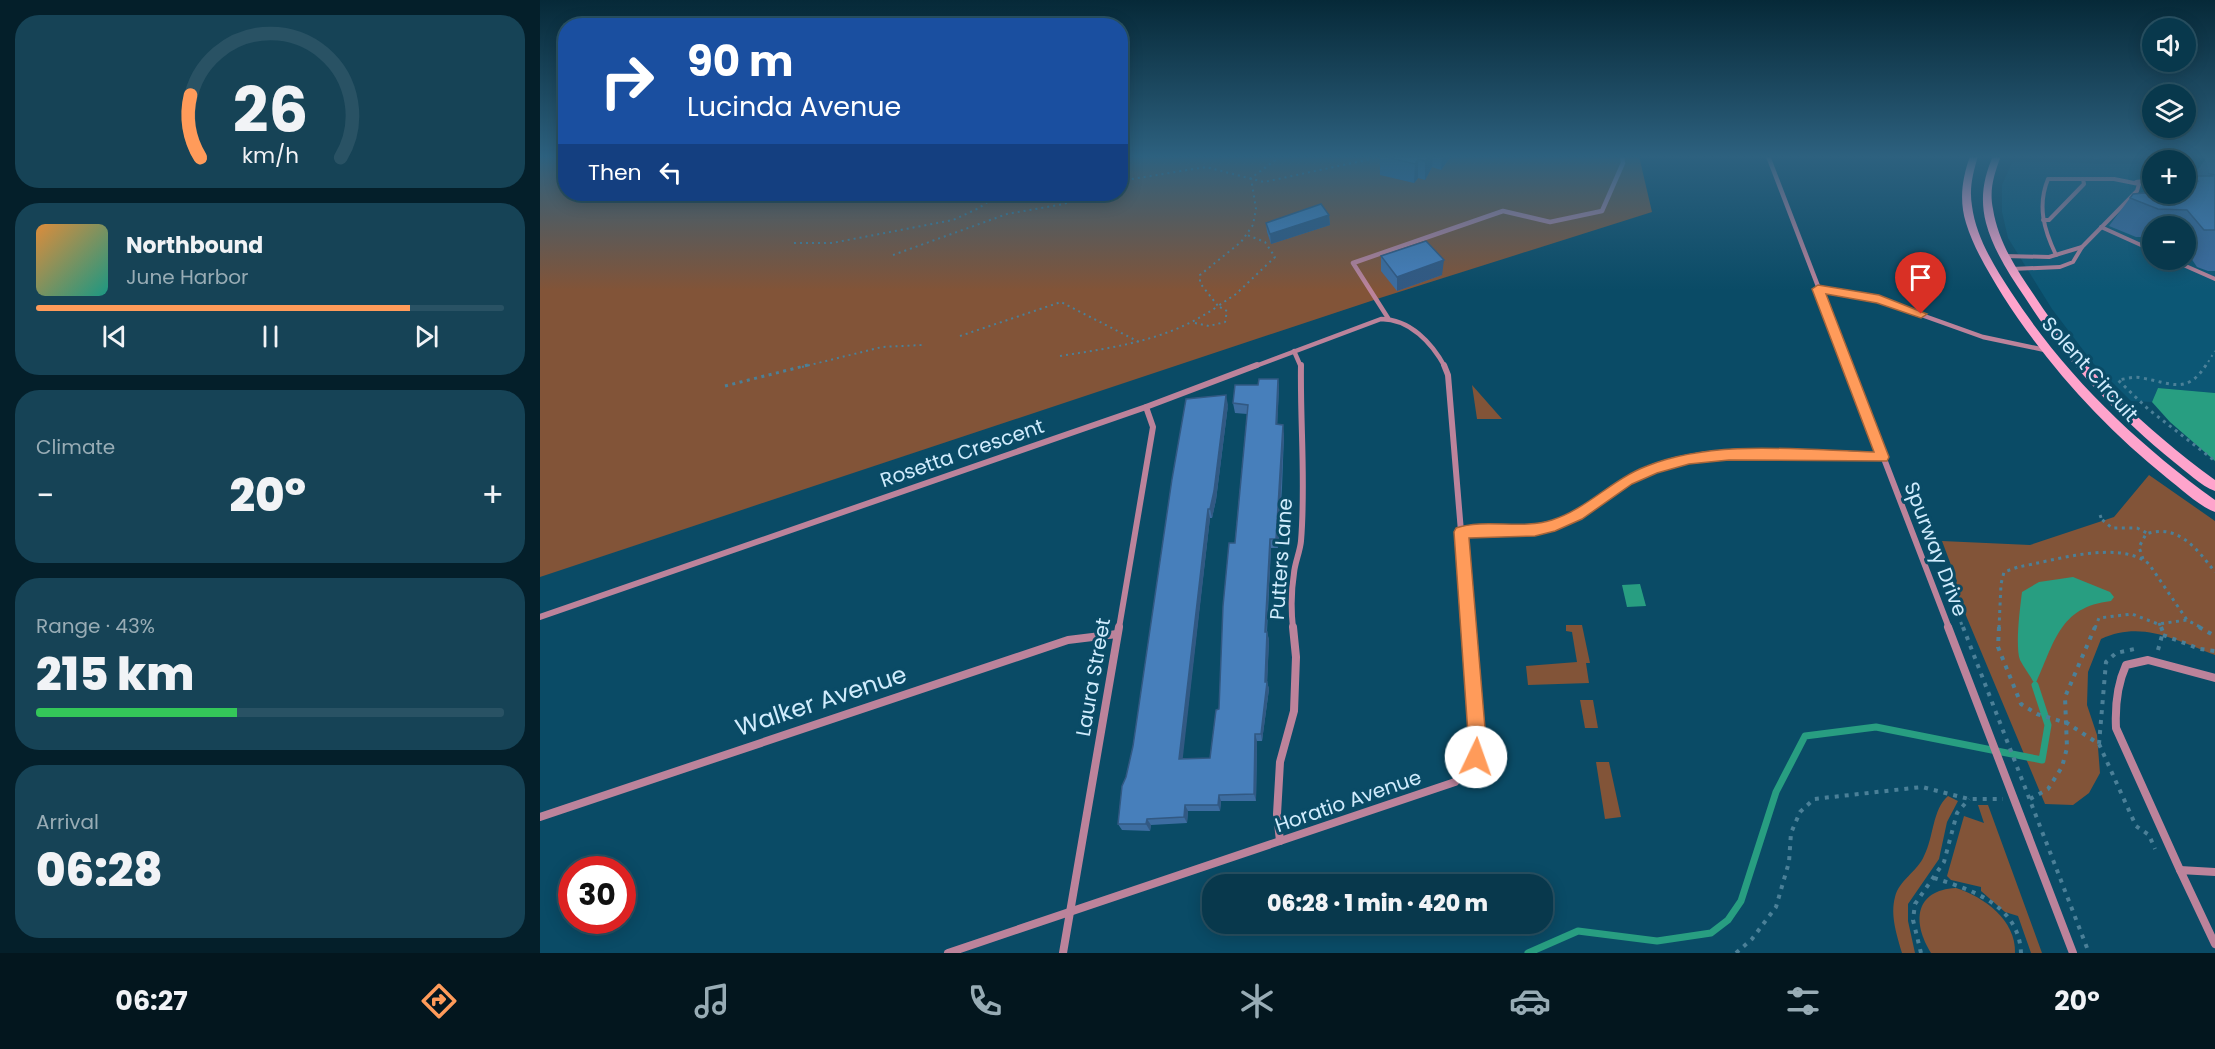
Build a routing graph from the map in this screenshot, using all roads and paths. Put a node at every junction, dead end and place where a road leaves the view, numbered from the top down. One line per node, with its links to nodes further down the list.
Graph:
1 (1252, 200): 13 (path)
2 (1607, 200): 25 (street)
3 (1785, 200): 23 (street, Spurway Drive)
4 (1968, 200): 30 (street, Solent Circuit)
5 (1986, 200): 18 (street, Solent Circuit)
6 (2042, 200): 11 (lane)
7 (2068, 200): 11 (lane)
8 (2128, 200): 12 (lane)
9 (989, 201): 14 (path)
10 (1071, 201): 17 (path)
11 (2043, 220): 19 (lane)
12 (2101, 227): 15 (lane); 16 (lane)
13 (1247, 235): 24 (path); 24 (path)
14 (794, 243)
15 (2142, 245)
16 (2082, 247): 19 (lane); 20 (lane)
17 (893, 255)
18 (2004, 255): 19 (lane); 20 (street, Solent Circuit)
19 (2056, 255)
20 (2011, 268): 38 (street, Solent Circuit)
21 (2195, 270): 22 (lane)
22 (2215, 279)
23 (1818, 289): 30 (street); 36 (street, Spurway Drive)
24 (1218, 306): 26 (path); 26 (path)
25 (1390, 318): 31 (street, Rosetta Crescent); 41 (street, Horatio Avenue)
26 (1193, 323): 28 (path)
27 (960, 336): 28 (path)
28 (1140, 343): 33 (path)
29 (922, 345): 34 (path)
30 (2045, 350): 39 (street, Solent Circuit)
31 (1294, 351): 35 (street, Rosetta Crescent); 59 (street, Putters Lane)
32 (2215, 351): 37 (path)
33 (1060, 356)
34 (725, 386)
35 (1146, 407): 45 (street, Rosetta Crescent); 47 (street, Laura Street)
36 (1882, 457): 41 (street); 56 (street, Spurway Drive)
37 (2215, 461)
38 (2215, 486)
39 (2215, 507)
40 (2102, 516): 42 (path)
41 (1461, 532): 59 (street, Horatio Avenue)
42 (2147, 533): 43 (path); 44 (path)
43 (2143, 559): 46 (path); 53 (path)
44 (2215, 572)
45 (540, 617)
46 (2187, 620): 49 (path); 53 (path)
47 (1117, 634): 58 (street, Walker Avenue); 64 (street, Laura Street)
48 (2163, 635): 50 (path)
49 (2215, 636)
50 (2215, 651)
51 (2215, 678): 61 (street)
52 (1999, 719): 57 (path)
53 (2067, 723): 57 (path)
54 (2099, 744): 60 (path)
55 (1970, 799): 56 (path); 63 (path); 68 (path)
56 (2013, 799): 57 (path); 71 (street, Spurway Drive)
57 (2030, 799): 72 (path)
58 (540, 817)
59 (1280, 841): 64 (street, Horatio Avenue)
60 (2155, 849)
61 (2180, 870): 62 (street); 65 (street)
62 (2215, 872)
63 (1934, 878): 69 (path); 70 (path)
64 (1068, 913): 66 (street, Horatio Avenue); 67 (street, Laura Street)
65 (2215, 944)
66 (948, 953)
67 (1063, 953)
68 (1736, 953)
69 (1921, 953)
70 (2021, 953)
71 (2073, 953)
72 (2089, 953)

